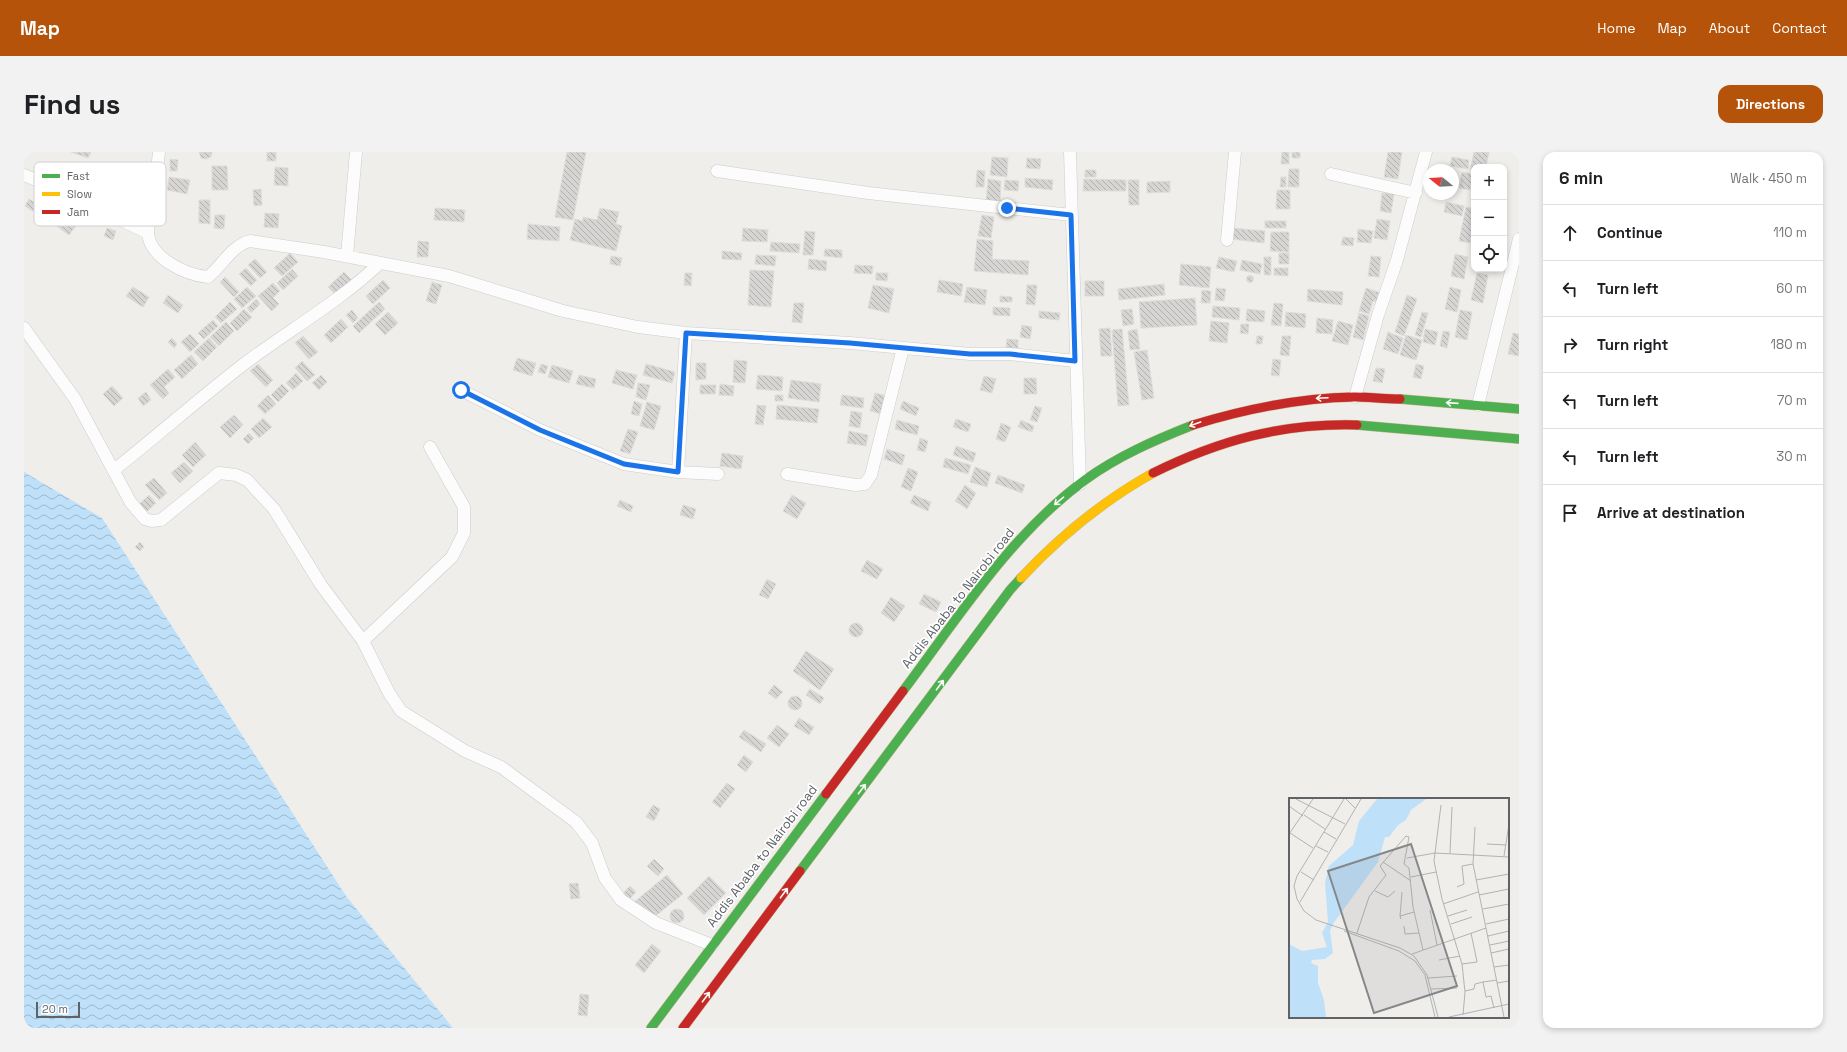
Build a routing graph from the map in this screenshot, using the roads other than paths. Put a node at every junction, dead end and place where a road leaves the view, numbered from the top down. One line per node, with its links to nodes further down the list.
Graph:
1 (159, 152): 6 (street)
2 (356, 152): 18 (street)
3 (1070, 152): 12 (street)
4 (1235, 152): 17 (street)
5 (1426, 152): 11 (street)
6 (158, 162)
7 (717, 171): 12 (street)
8 (1331, 174): 11 (street)
9 (24, 175): 10 (street)
10 (34, 179)
11 (1416, 193): 25 (street)
12 (1071, 215): 23 (street)
13 (134, 226): 15 (street)
14 (149, 226): 15 (street)
15 (148, 233): 18 (street)
16 (1519, 239): 26 (street)
17 (1227, 240)
18 (347, 256): 19 (street)
19 (380, 263): 21 (street); 30 (street)
20 (24, 328): 30 (street)
21 (686, 333): 22 (street); 31 (street)
22 (903, 348): 23 (street); 33 (street)
23 (1075, 361): 34 (street)
24 (461, 390): 31 (street)
25 (1355, 397): 26 (highway, Addis Ababa to Nairobi road, one-way to 25); 34 (highway, Addis Ababa to Nairobi road, one-way to 34)
26 (1478, 405): 27 (highway, Addis Ababa to Nairobi road)
27 (1519, 409)
28 (1519, 439): 38 (highway, one-way to 28)
29 (430, 447): 35 (street)
30 (114, 470): 35 (street)
31 (678, 472): 32 (street)
32 (718, 474)
33 (787, 474)
34 (1080, 484): 36 (highway, Addis Ababa to Nairobi road, one-way to 36)
35 (363, 642): 36 (street)
36 (712, 945): 37 (highway, Addis Ababa to Nairobi road)
37 (651, 1028)
38 (683, 1028)

